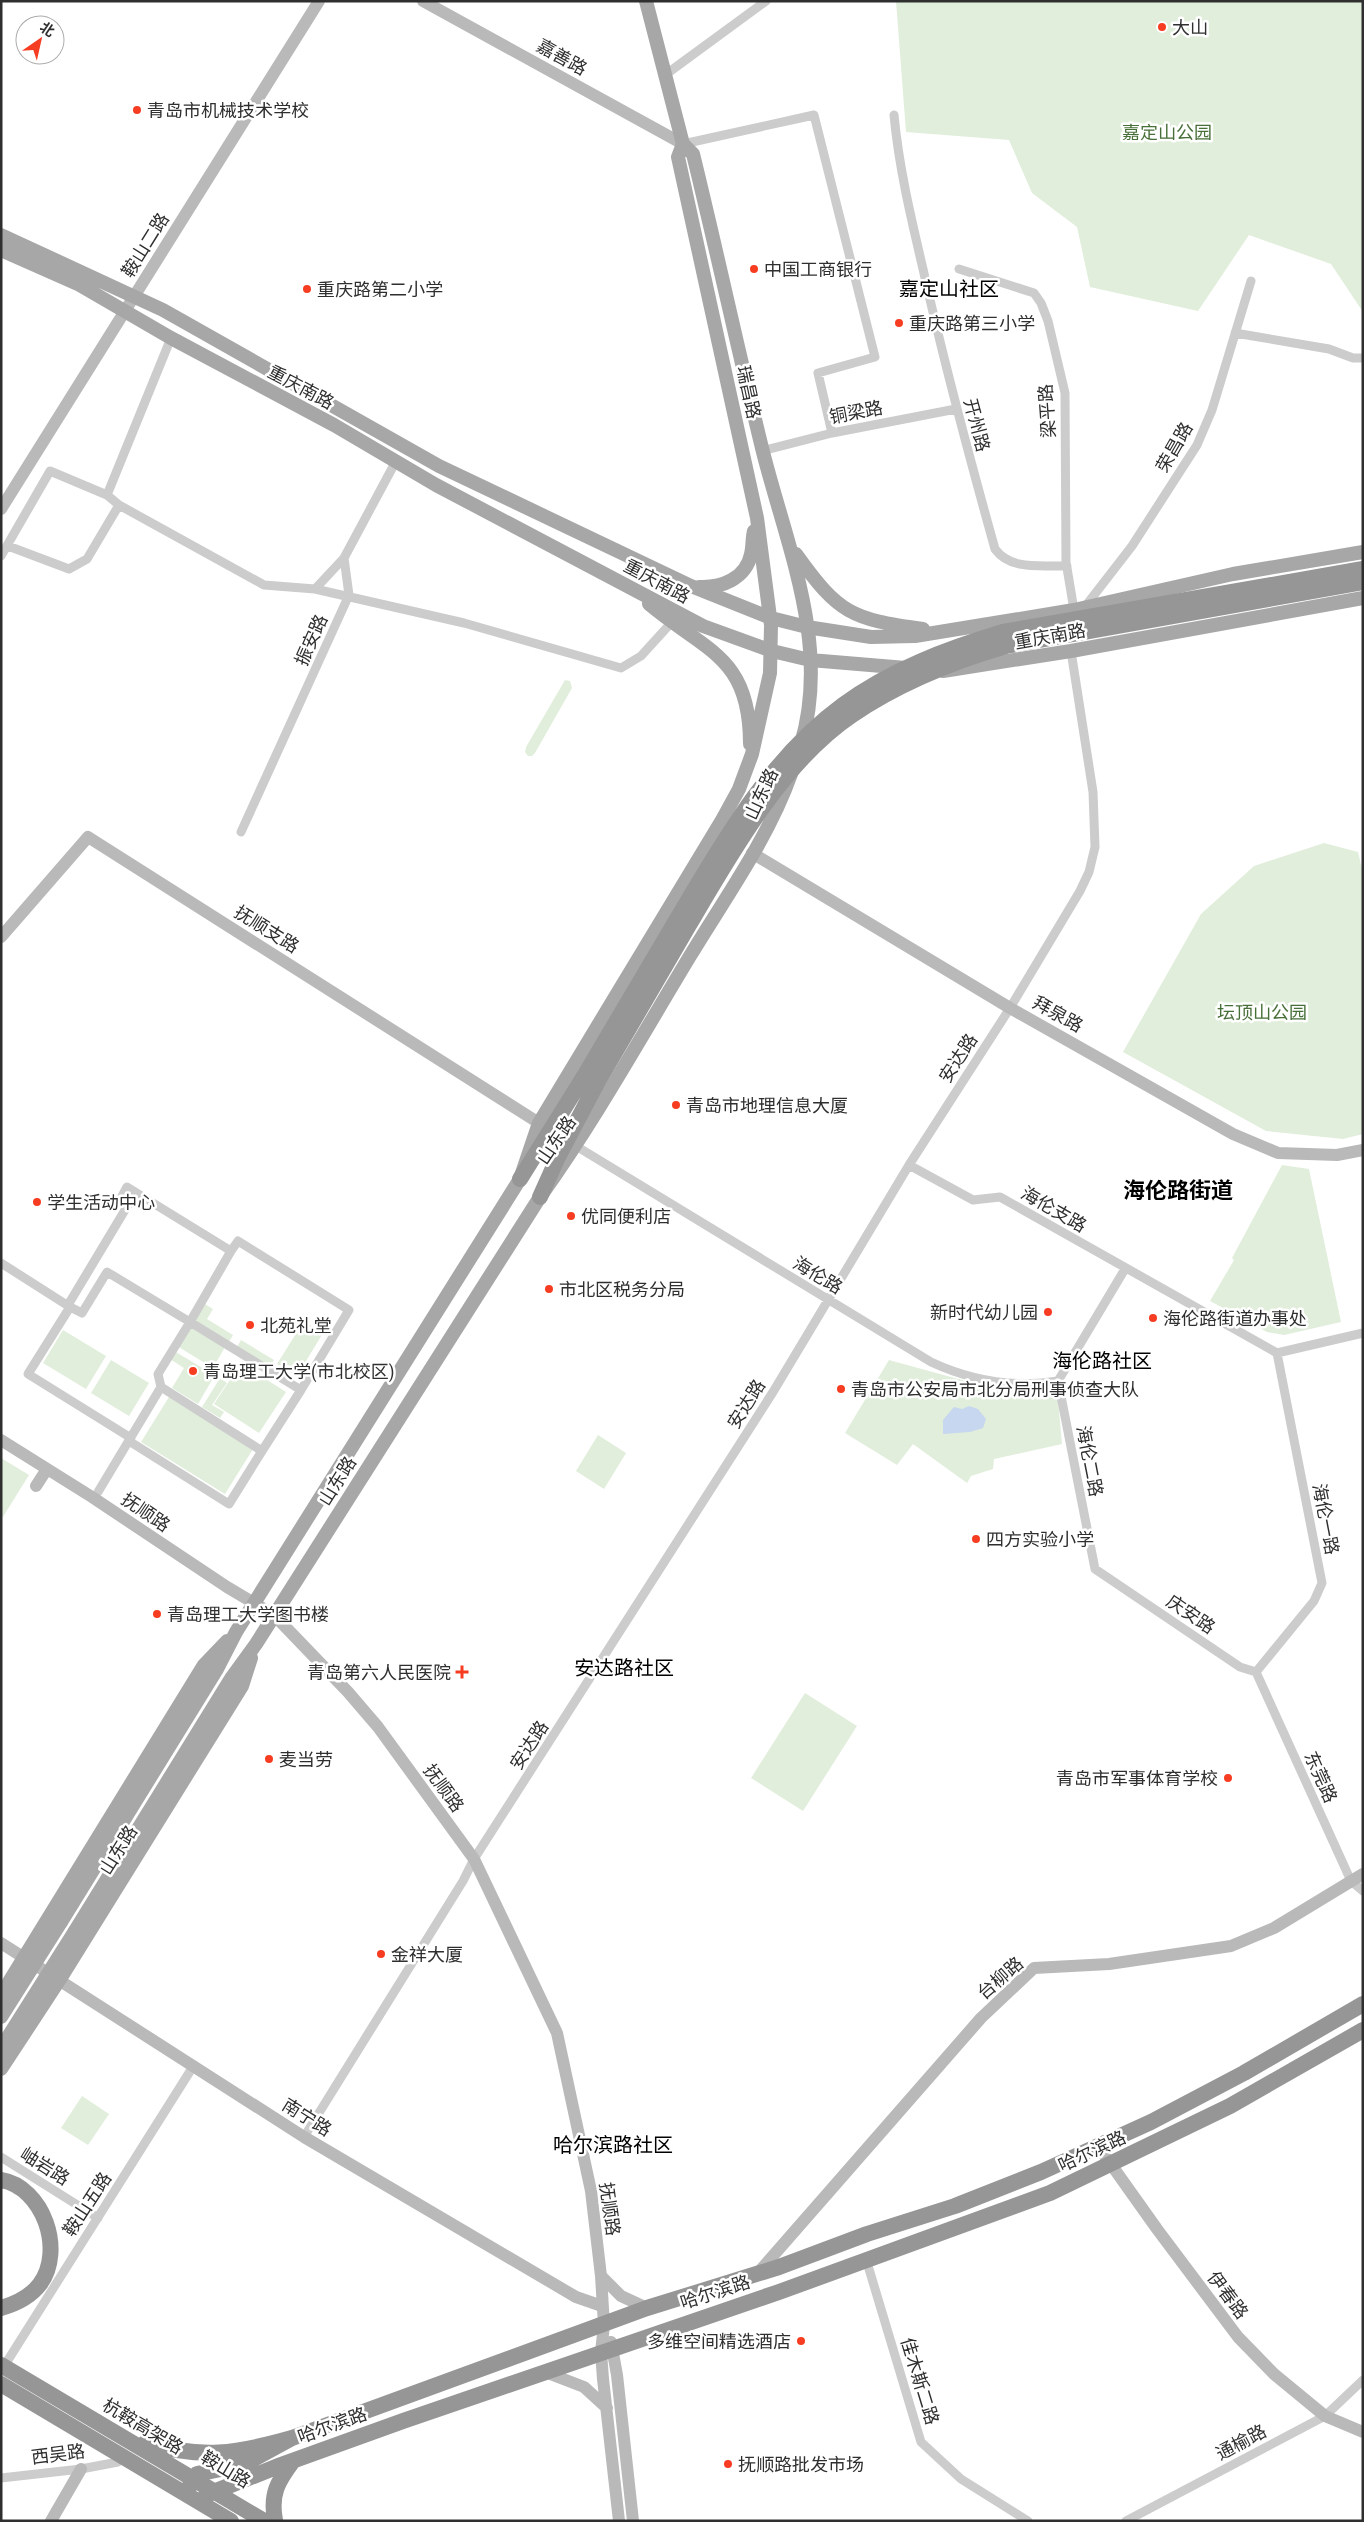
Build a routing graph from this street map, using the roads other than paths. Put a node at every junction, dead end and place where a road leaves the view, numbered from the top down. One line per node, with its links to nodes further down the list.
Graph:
1 (319, 1): 12 (street, 鞍山二路)
2 (423, 1): 7 (street, 嘉善路)
3 (646, 1): 5 (main road, 瑞昌路)
4 (766, 1): 5 (street)
5 (665, 75): 7 (main road, 瑞昌路)
6 (894, 116): 17 (street, 开州路)
7 (683, 144): 18 (street); 19 (main road, 瑞昌路); 24 (main road, 瑞昌路)
8 (1, 235): 12 (main road, 重庆南路)
9 (1, 250): 13 (main road, 重庆南路)
10 (959, 269): 30 (street, 梁平路)
11 (1251, 281): 14 (street, 荣昌路)
12 (134, 296): 13 (street, 鞍山二路); 34 (main road, 重庆南路)
13 (124, 311): 15 (main road, 重庆南路); 23 (street, 鞍山二路)
14 (1235, 333): 16 (street); 38 (street, 荣昌路)
15 (172, 338): 20 (main road, 重庆南路); 21 (street)
16 (1363, 358)
17 (956, 409): 18 (street, 铜梁路); 30 (street, 开州路)
18 (832, 433): 19 (street, 铜梁路)
19 (762, 451): 26 (main road, 瑞昌路)
20 (396, 461): 29 (street); 33 (main road, 重庆南路)
21 (107, 495): 22 (street); 25 (street)
22 (119, 505): 25 (street); 35 (street)
23 (1, 509)
24 (757, 518): 34 (main road); 39 (main road, 瑞昌路)
25 (8, 546): 28 (street)
26 (790, 547): 41 (main road, 瑞昌路); 42 (main road)
27 (1363, 552): 38 (main road, 重庆南路)
28 (1, 556)
29 (344, 558): 35 (street); 36 (street)
30 (1067, 566): 38 (street, 梁平路)
31 (1363, 569): 53 (highway, bridge)
32 (1363, 582): 53 (highway, bridge)
33 (627, 586): 40 (main road); 43 (main road, 重庆南路)
34 (691, 586): 39 (main road, 重庆南路)
35 (316, 589): 36 (street)
36 (349, 595): 40 (street); 49 (street, 振安路)
37 (1363, 598): 44 (main road, 重庆南路)
38 (1079, 609): 42 (main road, 重庆南路)
39 (771, 618): 41 (main road, 重庆南路); 43 (main road, 瑞昌路)
40 (671, 623): 47 (main road)
41 (807, 627): 42 (main road, 重庆南路); 45 (main road, 山东路)
42 (946, 632)
43 (772, 651): 45 (main road, 重庆南路); 47 (main road, 山东路)
44 (1071, 652): 46 (main road, 重庆南路); 52 (street, 安达路)
45 (810, 660): 46 (main road, 重庆南路); 48 (main road, 山东路)
46 (949, 672): 48 (main road)
47 (750, 764): 54 (main road, 山东路)
48 (785, 792): 50 (main road, 山东路)
49 (241, 832)
50 (752, 853): 52 (street, 拜泉路); 55 (main road, 山东路)
51 (1, 937): 54 (street, 抚顺支路)
52 (1010, 1008): 56 (street, 拜泉路); 57 (street, 安达路)
53 (589, 1081): 58 (highway); 59 (highway)
54 (539, 1123): 58 (main road, 山东路)
55 (576, 1146): 59 (main road, 山东路); 63 (street, 海伦路)
56 (1363, 1150)
57 (910, 1165): 62 (street, 海伦支路); 63 (street, 安达路)
58 (520, 1179): 78 (main road, 山东路)
59 (540, 1197): 79 (main road, 山东路)
60 (231, 1251): 64 (street); 65 (street); 70 (street)
61 (1, 1263): 64 (street)
62 (1125, 1269): 67 (street); 68 (street)
63 (829, 1301): 68 (street, 海伦路); 83 (street, 安达路)
64 (69, 1306): 65 (street); 71 (street)
65 (190, 1322): 69 (street); 70 (street)
66 (1363, 1333): 67 (street)
67 (1276, 1353): 82 (street, 海伦一路)
68 (1058, 1382): 77 (street, 海伦二路)
69 (161, 1387): 71 (street); 73 (street)
70 (301, 1390): 73 (street)
71 (130, 1439): 73 (street); 76 (street)
72 (1, 1440): 74 (street, 抚顺路)
73 (262, 1451)
74 (47, 1469): 75 (street); 76 (street, 抚顺路)
75 (36, 1486)
76 (96, 1495): 78 (street, 抚顺路)
77 (1109, 1579): 82 (street, 庆安路)
78 (254, 1604): 79 (street, 抚顺路); 80 (main road, 山东路)
79 (274, 1615): 81 (main road, 山东路); 83 (street, 抚顺路)
80 (236, 1632): 88 (main road, 山东路); 92 (main road, 山东路, bridge)
81 (256, 1644): 89 (main road, 山东路); 94 (main road, 山东路, bridge)
82 (1256, 1672): 85 (street, 东莞路)
83 (474, 1860): 97 (street, 安达路); 105 (street, 抚顺路)
84 (1363, 1874): 85 (street, 台柳路)
85 (1351, 1881): 86 (street, 东莞路); 104 (street, 台柳路)
86 (1363, 1892)
87 (1, 1943): 88 (street, 南宁路)
88 (25, 1958): 89 (street, 南宁路); 90 (main road, 山东路)
89 (60, 1979): 95 (street, 南宁路); 96 (main road, 山东路)
90 (1, 1995)
91 (1363, 2004): 98 (highway, 哈尔滨路)
92 (1, 2017)
93 (1363, 2030): 100 (highway, 哈尔滨路)
94 (1, 2048)
95 (194, 2065): 97 (street, 南宁路); 102 (street, 鞍山五路)
96 (1, 2069)
97 (304, 2137): 106 (street, 南宁路)
98 (1098, 2146): 100 (street, 伊春路); 104 (highway, 哈尔滨路)
99 (1, 2157): 102 (street, 岫岩路)
100 (1110, 2164): 103 (highway, 哈尔滨路); 117 (street, 伊春路)
101 (1, 2180): 107 (highway)
102 (98, 2218): 111 (street, 鞍山五路)
103 (866, 2259): 110 (highway, 哈尔滨路); 134 (street, 佳木斯二路)
104 (758, 2274): 108 (highway, 哈尔滨路)
105 (601, 2276): 106 (street, 抚顺路); 108 (street)
106 (602, 2306): 109 (street, 抚顺路)
107 (1, 2308)
108 (647, 2308): 109 (highway, 哈尔滨路)
109 (604, 2326): 110 (street, 抚顺路); 119 (highway, 哈尔滨路)
110 (607, 2350): 112 (highway, 哈尔滨路); 116 (street, 抚顺路); 133 (street, 抚顺路)
111 (4, 2360): 120 (main road, 鞍山路); 128 (highway, 杭鞍高架路, bridge)
112 (545, 2372): 116 (street); 121 (highway, 哈尔滨路)
113 (1363, 2380): 117 (street, 通榆路)
114 (1, 2384): 131 (highway, 杭鞍高架路, bridge)
115 (1, 2392): 122 (main road)
116 (607, 2408): 132 (street, 抚顺路)
117 (1325, 2416): 118 (street, 伊春路); 135 (street, 通榆路)
118 (1363, 2432)
119 (292, 2438): 120 (highway, 哈尔滨路); 124 (highway, 哈尔滨路)
120 (145, 2443): 124 (main road, 鞍山路)
121 (294, 2460): 126 (highway, 哈尔滨路); 128 (highway)
122 (118, 2462): 123 (street, 西吴路); 127 (main road)
123 (81, 2469): 125 (street, 西吴路); 129 (street)
124 (197, 2474): 126 (main road, 鞍山路); 127 (highway)
125 (1, 2478)
126 (223, 2489): 127 (highway, 哈尔滨路); 128 (main road, 鞍山路)
127 (186, 2503): 130 (main road)
128 (272, 2520)
129 (51, 2521)
130 (216, 2521)
131 (231, 2521)
132 (619, 2521)
133 (633, 2521)
134 (1028, 2521)
135 (1126, 2521)

